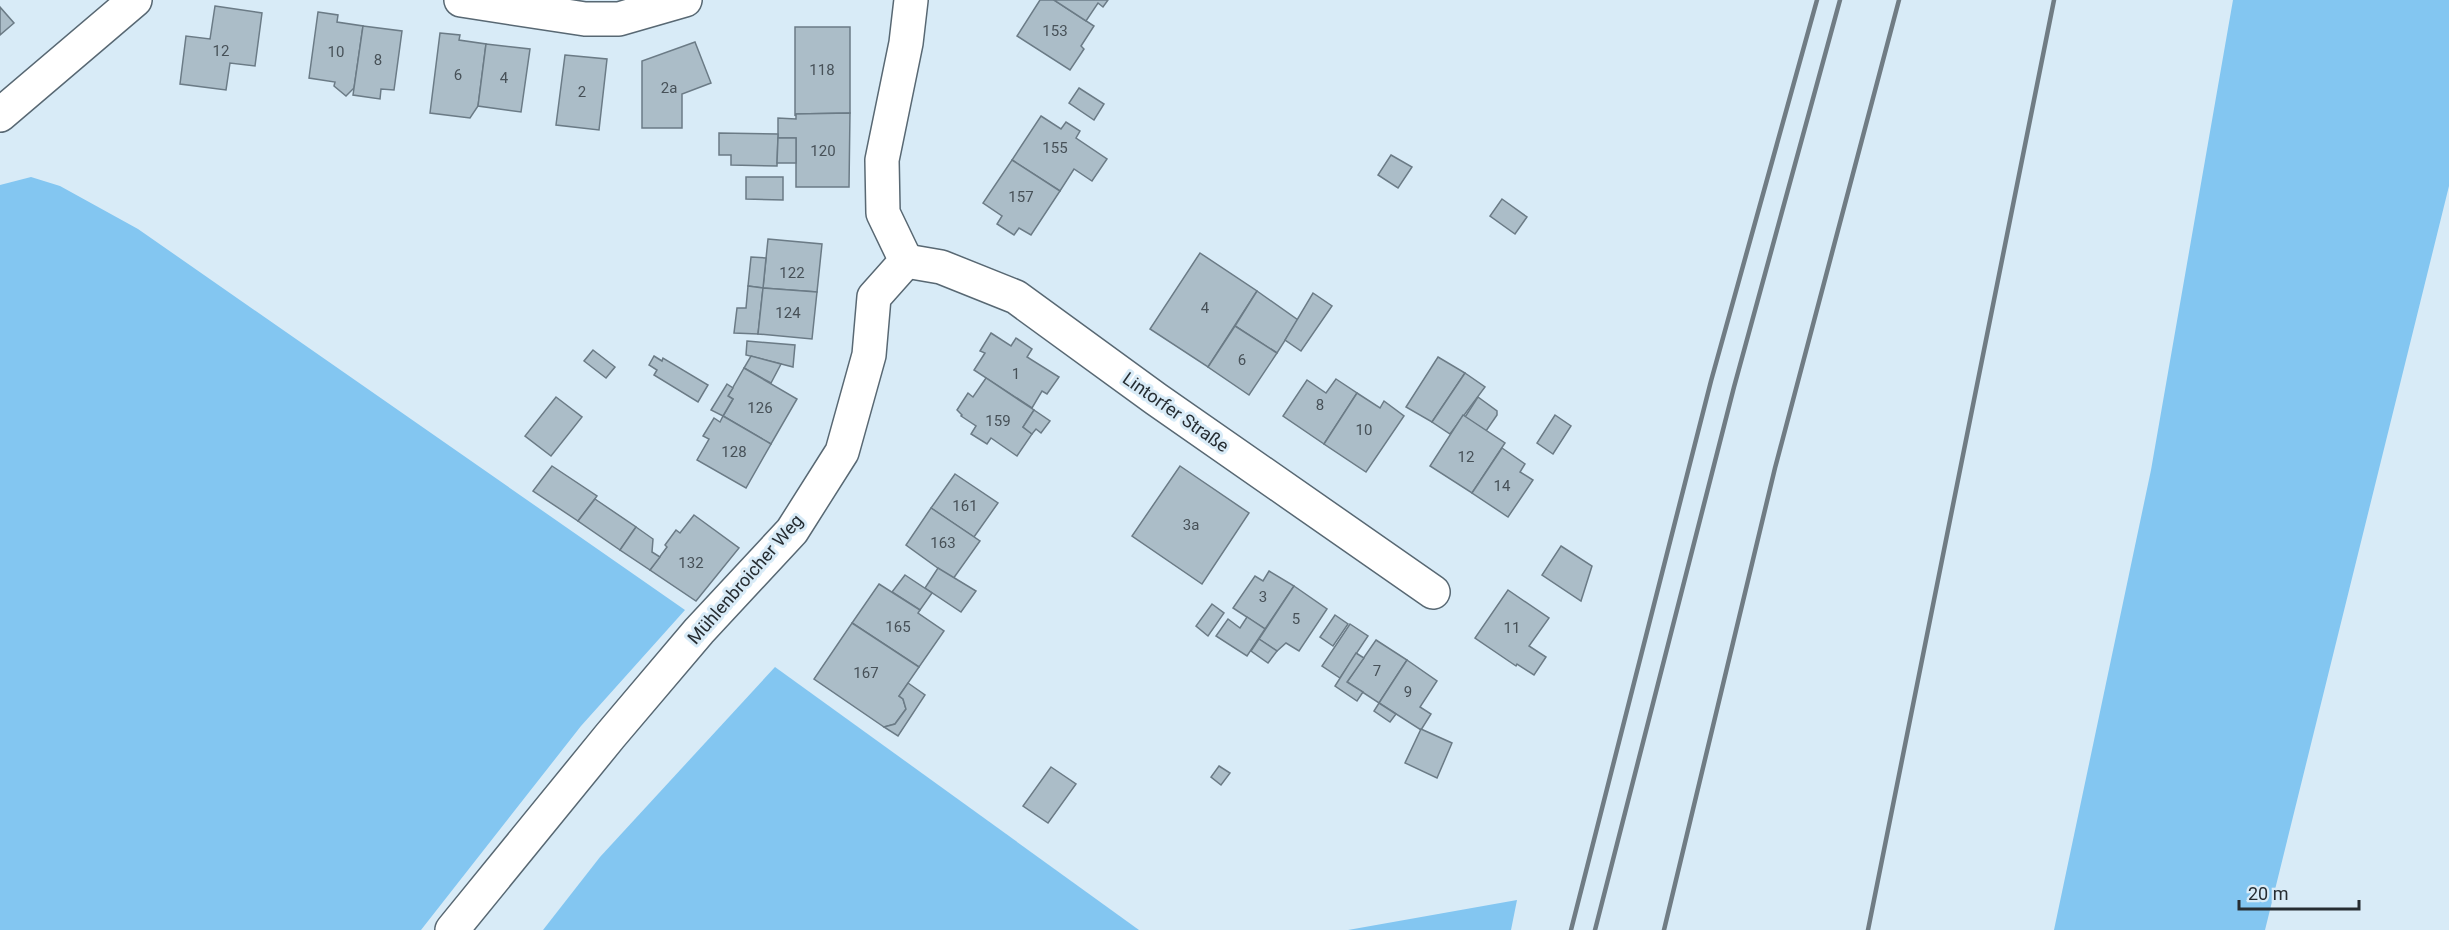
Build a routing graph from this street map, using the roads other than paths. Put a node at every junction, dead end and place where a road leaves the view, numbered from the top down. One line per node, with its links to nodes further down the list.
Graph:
1 (135, 0): 5 (street)
2 (461, 0): 3 (street)
3 (685, 0)
4 (911, 0): 6 (street)
5 (0, 115)
6 (906, 261): 7 (street, Lintorfer Straße); 8 (street, Mühlenbroicher Weg)
7 (1433, 592)
8 (452, 930)

